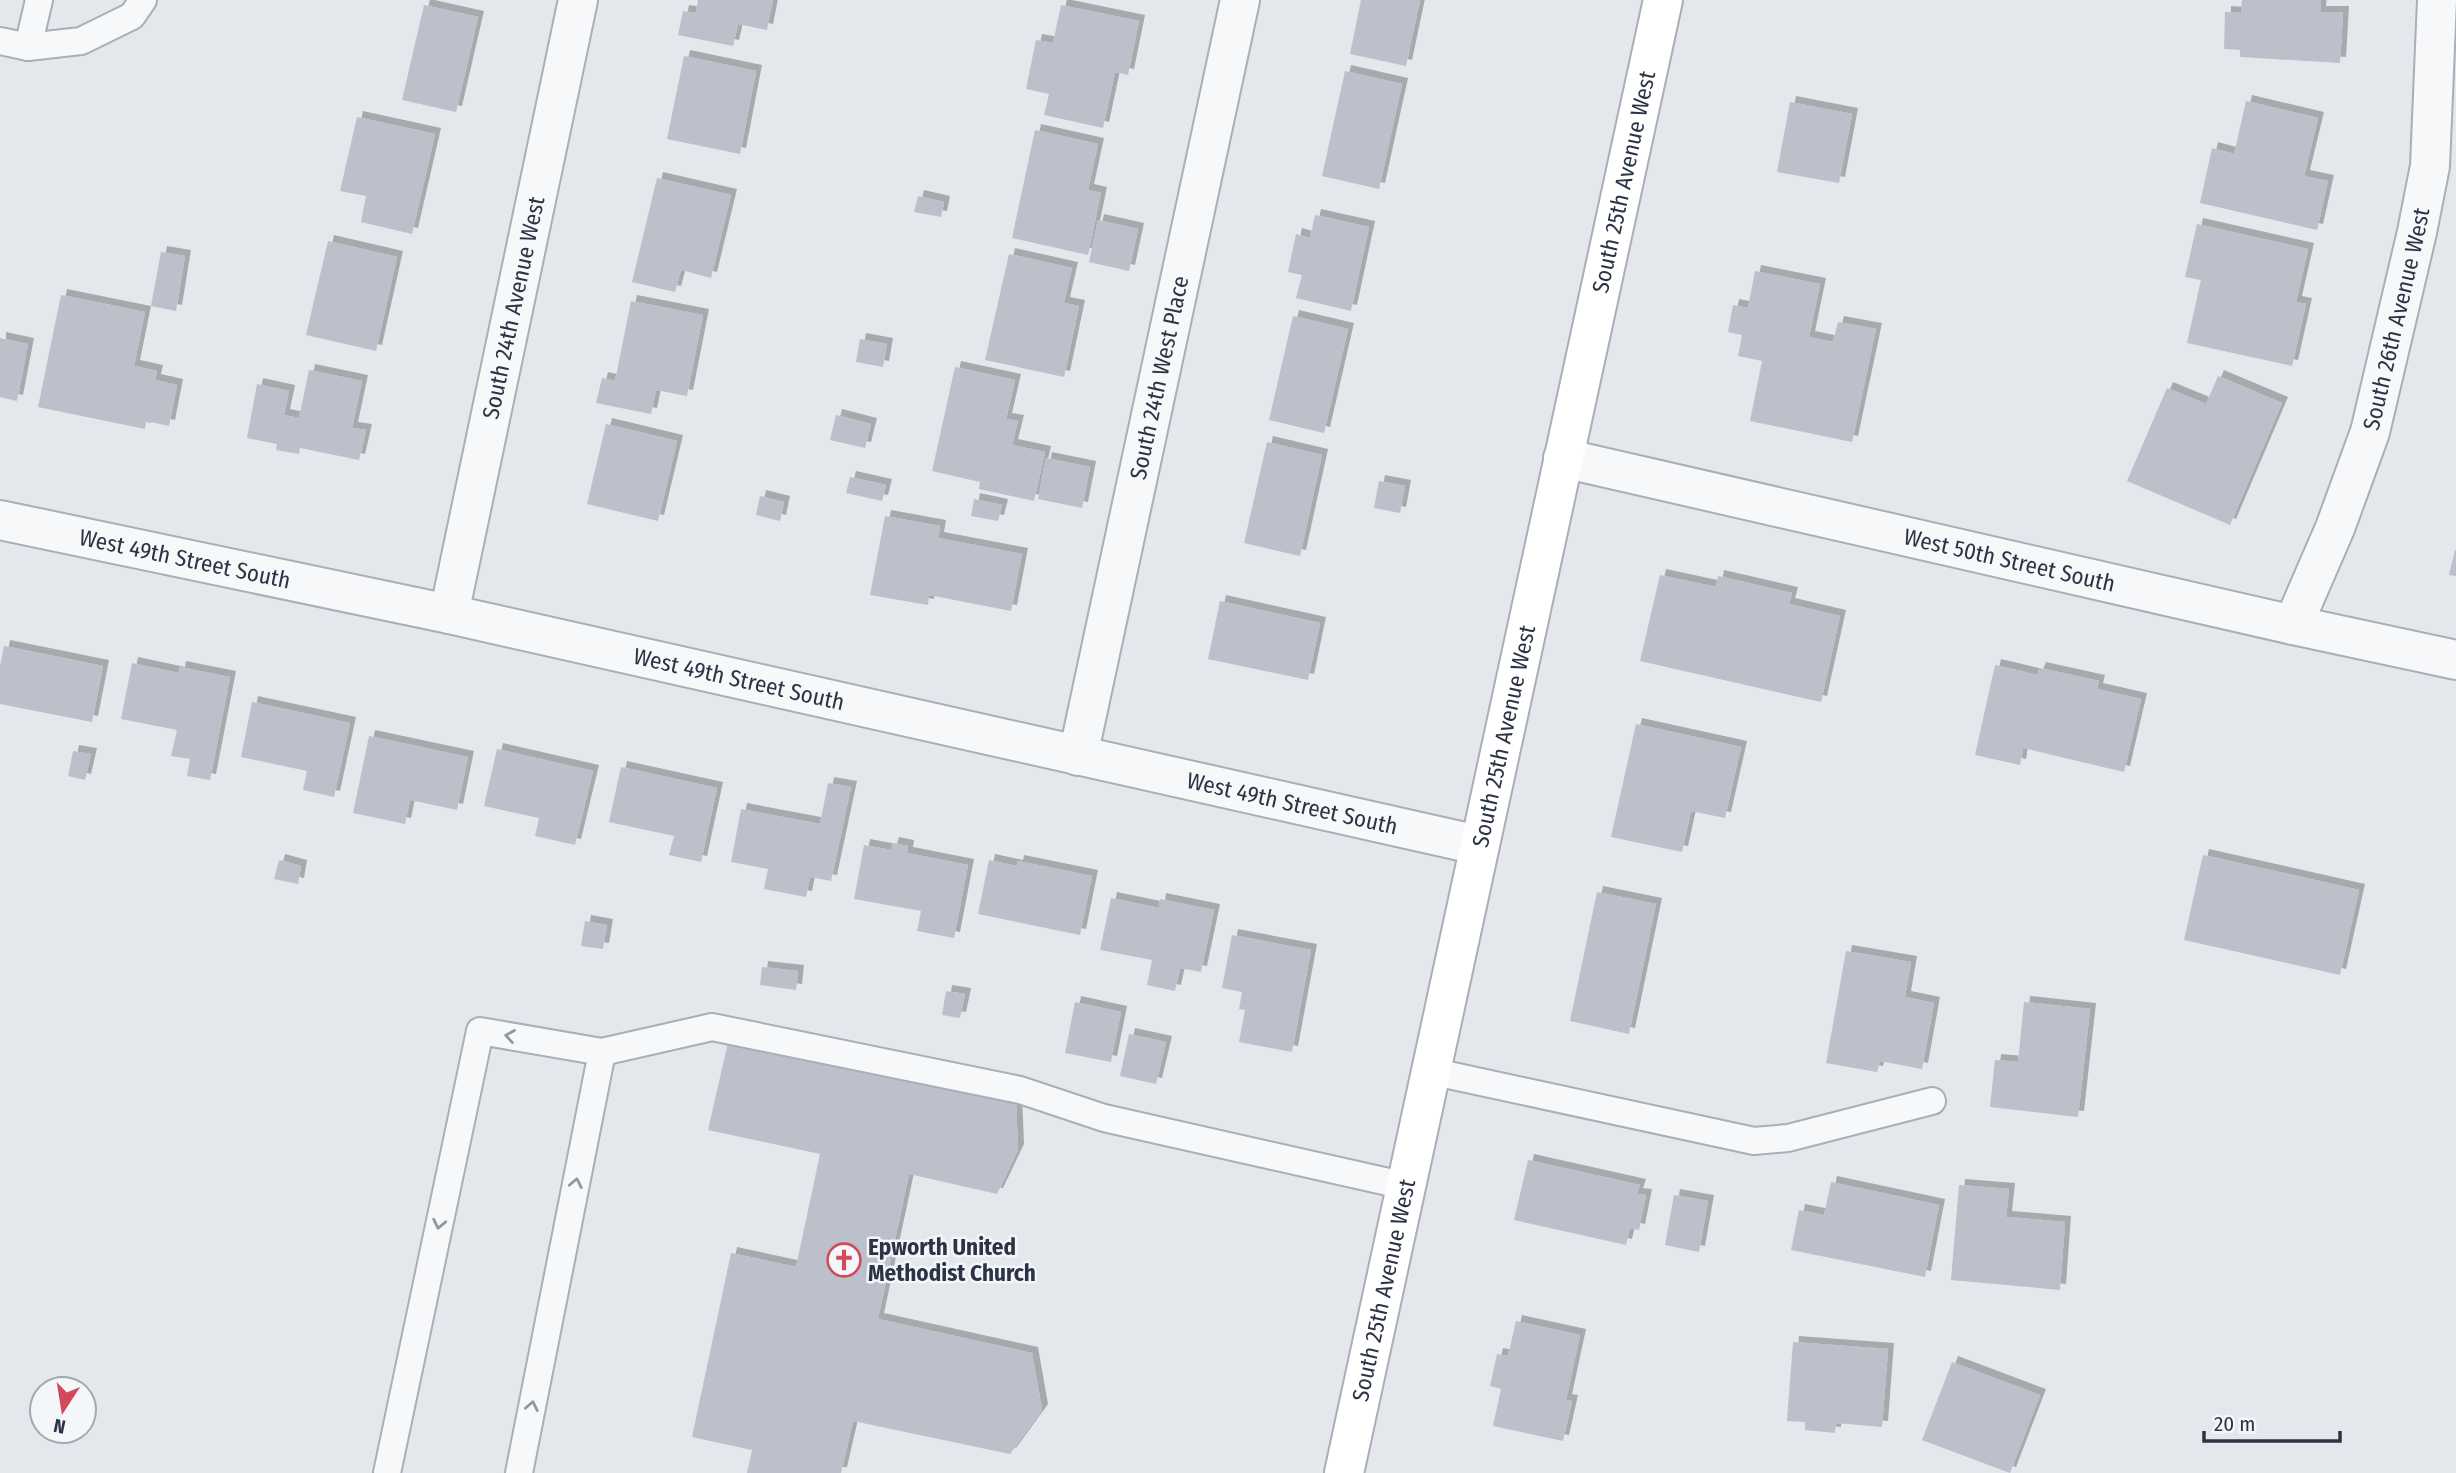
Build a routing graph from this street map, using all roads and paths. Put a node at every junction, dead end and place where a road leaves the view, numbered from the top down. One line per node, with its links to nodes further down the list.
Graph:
1 (39, 0): 8 (lane)
2 (143, 0): 8 (lane)
3 (578, 0): 11 (street, South 24th Avenue West)
4 (1240, 0): 14 (street, South 24th West Place)
5 (1663, 0): 9 (street, South 25th Avenue West)
6 (2437, 0): 12 (street, South 26th Avenue West)
7 (0, 41): 8 (lane)
8 (28, 47)
9 (1563, 458): 12 (street, West 50th Street South); 15 (street, South 25th Avenue West)
10 (0, 520): 11 (street, West 49th Street South)
11 (449, 614): 14 (street, West 49th Street South)
12 (2293, 625): 13 (street, West 50th Street South)
13 (2456, 660)
14 (1078, 756): 15 (street, West 49th Street South)
15 (1478, 845): 17 (street, South 25th Avenue West)
16 (602, 1052): 19 (lane); 20 (lane, one-way to 20); 21 (lane, one-way to 16)
17 (1430, 1071): 18 (lane); 19 (street, South 25th Avenue West)
18 (1932, 1101)
19 (1406, 1186): 22 (street, South 25th Avenue West)
20 (387, 1473)
21 (519, 1473)
22 (1344, 1473)

